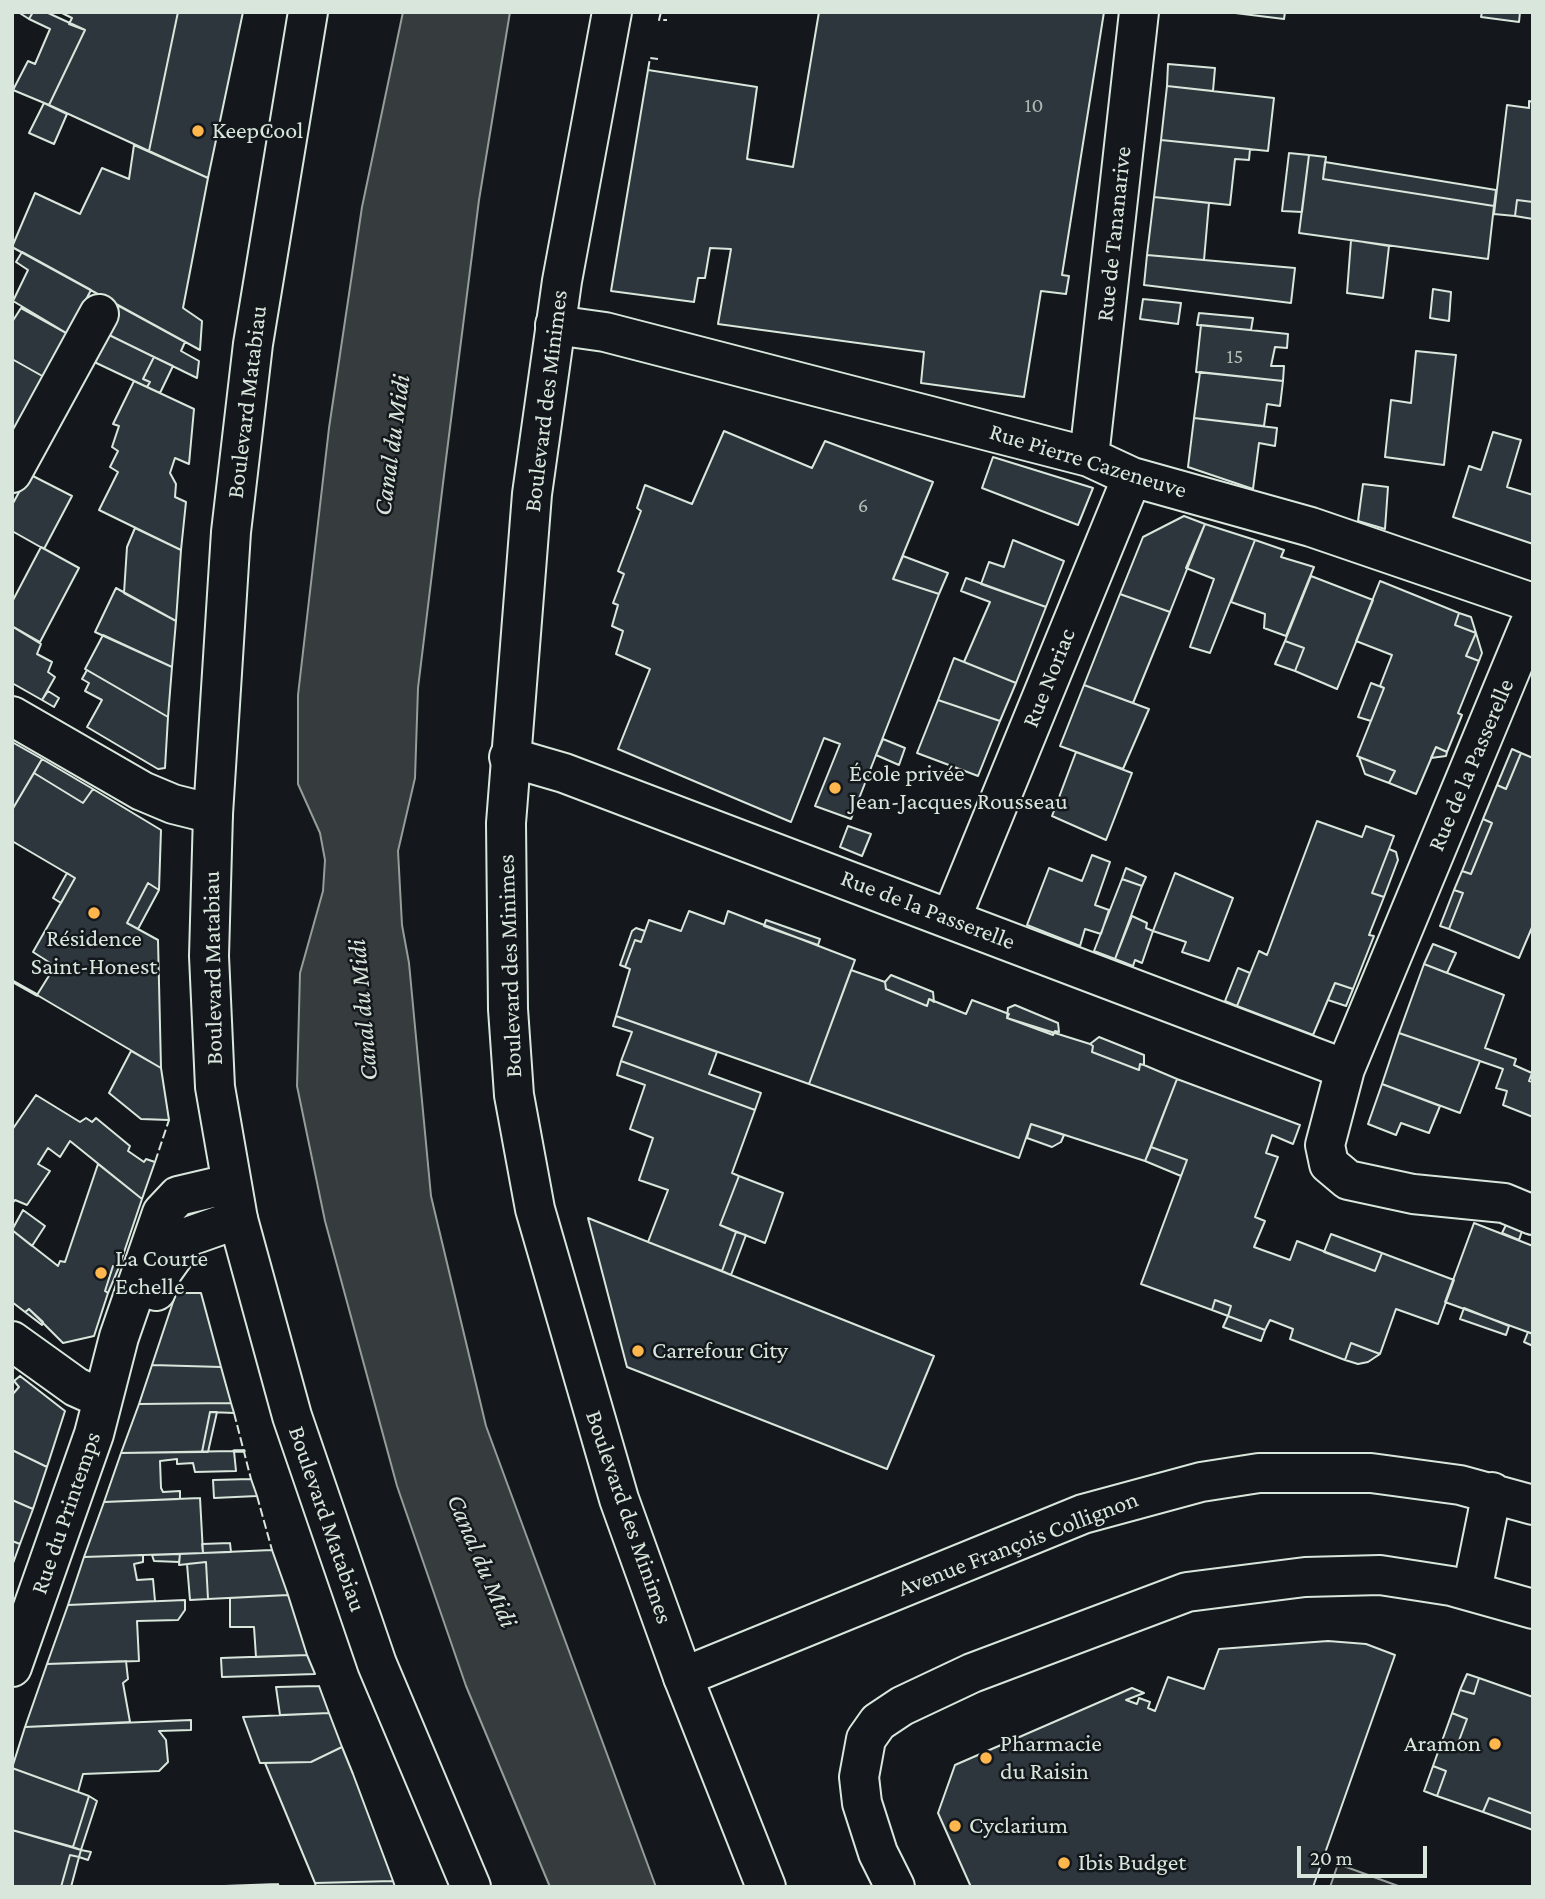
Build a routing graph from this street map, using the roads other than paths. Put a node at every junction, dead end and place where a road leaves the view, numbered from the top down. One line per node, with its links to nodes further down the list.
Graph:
1 (308, 12): 13 (street, Boulevard Matabiau)
2 (612, 12): 5 (street, Boulevard des Minimes)
3 (1139, 12): 6 (street, Rue de Tananarive)
4 (99, 314): 7 (street)
5 (555, 325): 6 (street, Rue Pierre Cazeneuve); 12 (street, Boulevard des Minimes)
6 (1089, 457): 8 (street, Rue Pierre Cazeneuve)
7 (12, 473)
8 (1132, 477): 9 (street, Rue Pierre Cazeneuve); 14 (street, Rue Noriac)
9 (1533, 603)
10 (1533, 616): 15 (street, Rue de la Passerelle)
11 (12, 716): 13 (street)
12 (509, 757): 14 (street, Rue de la Passerelle); 25 (street, Boulevard des Minimes)
13 (213, 814): 16 (street, Boulevard Matabiau)
14 (951, 919): 15 (street, Rue de la Passerelle)
15 (1345, 1069): 17 (street, Rue de la Passerelle)
16 (233, 1202): 19 (street, Rue du Printemps); 26 (street, Boulevard Matabiau)
17 (1533, 1215)
18 (12, 1341): 19 (street)
19 (103, 1399): 24 (street, Rue du Printemps)
20 (1492, 1492): 21 (street, Avenue François Collignon); 22 (street); 25 (street, Avenue François Collignon)
21 (1533, 1505)
22 (1472, 1591): 23 (street); 28 (street)
23 (1533, 1609)
24 (12, 1667)
25 (683, 1677): 27 (street, Boulevard des Minimes)
26 (471, 1887)
27 (766, 1887)
28 (895, 1887)

